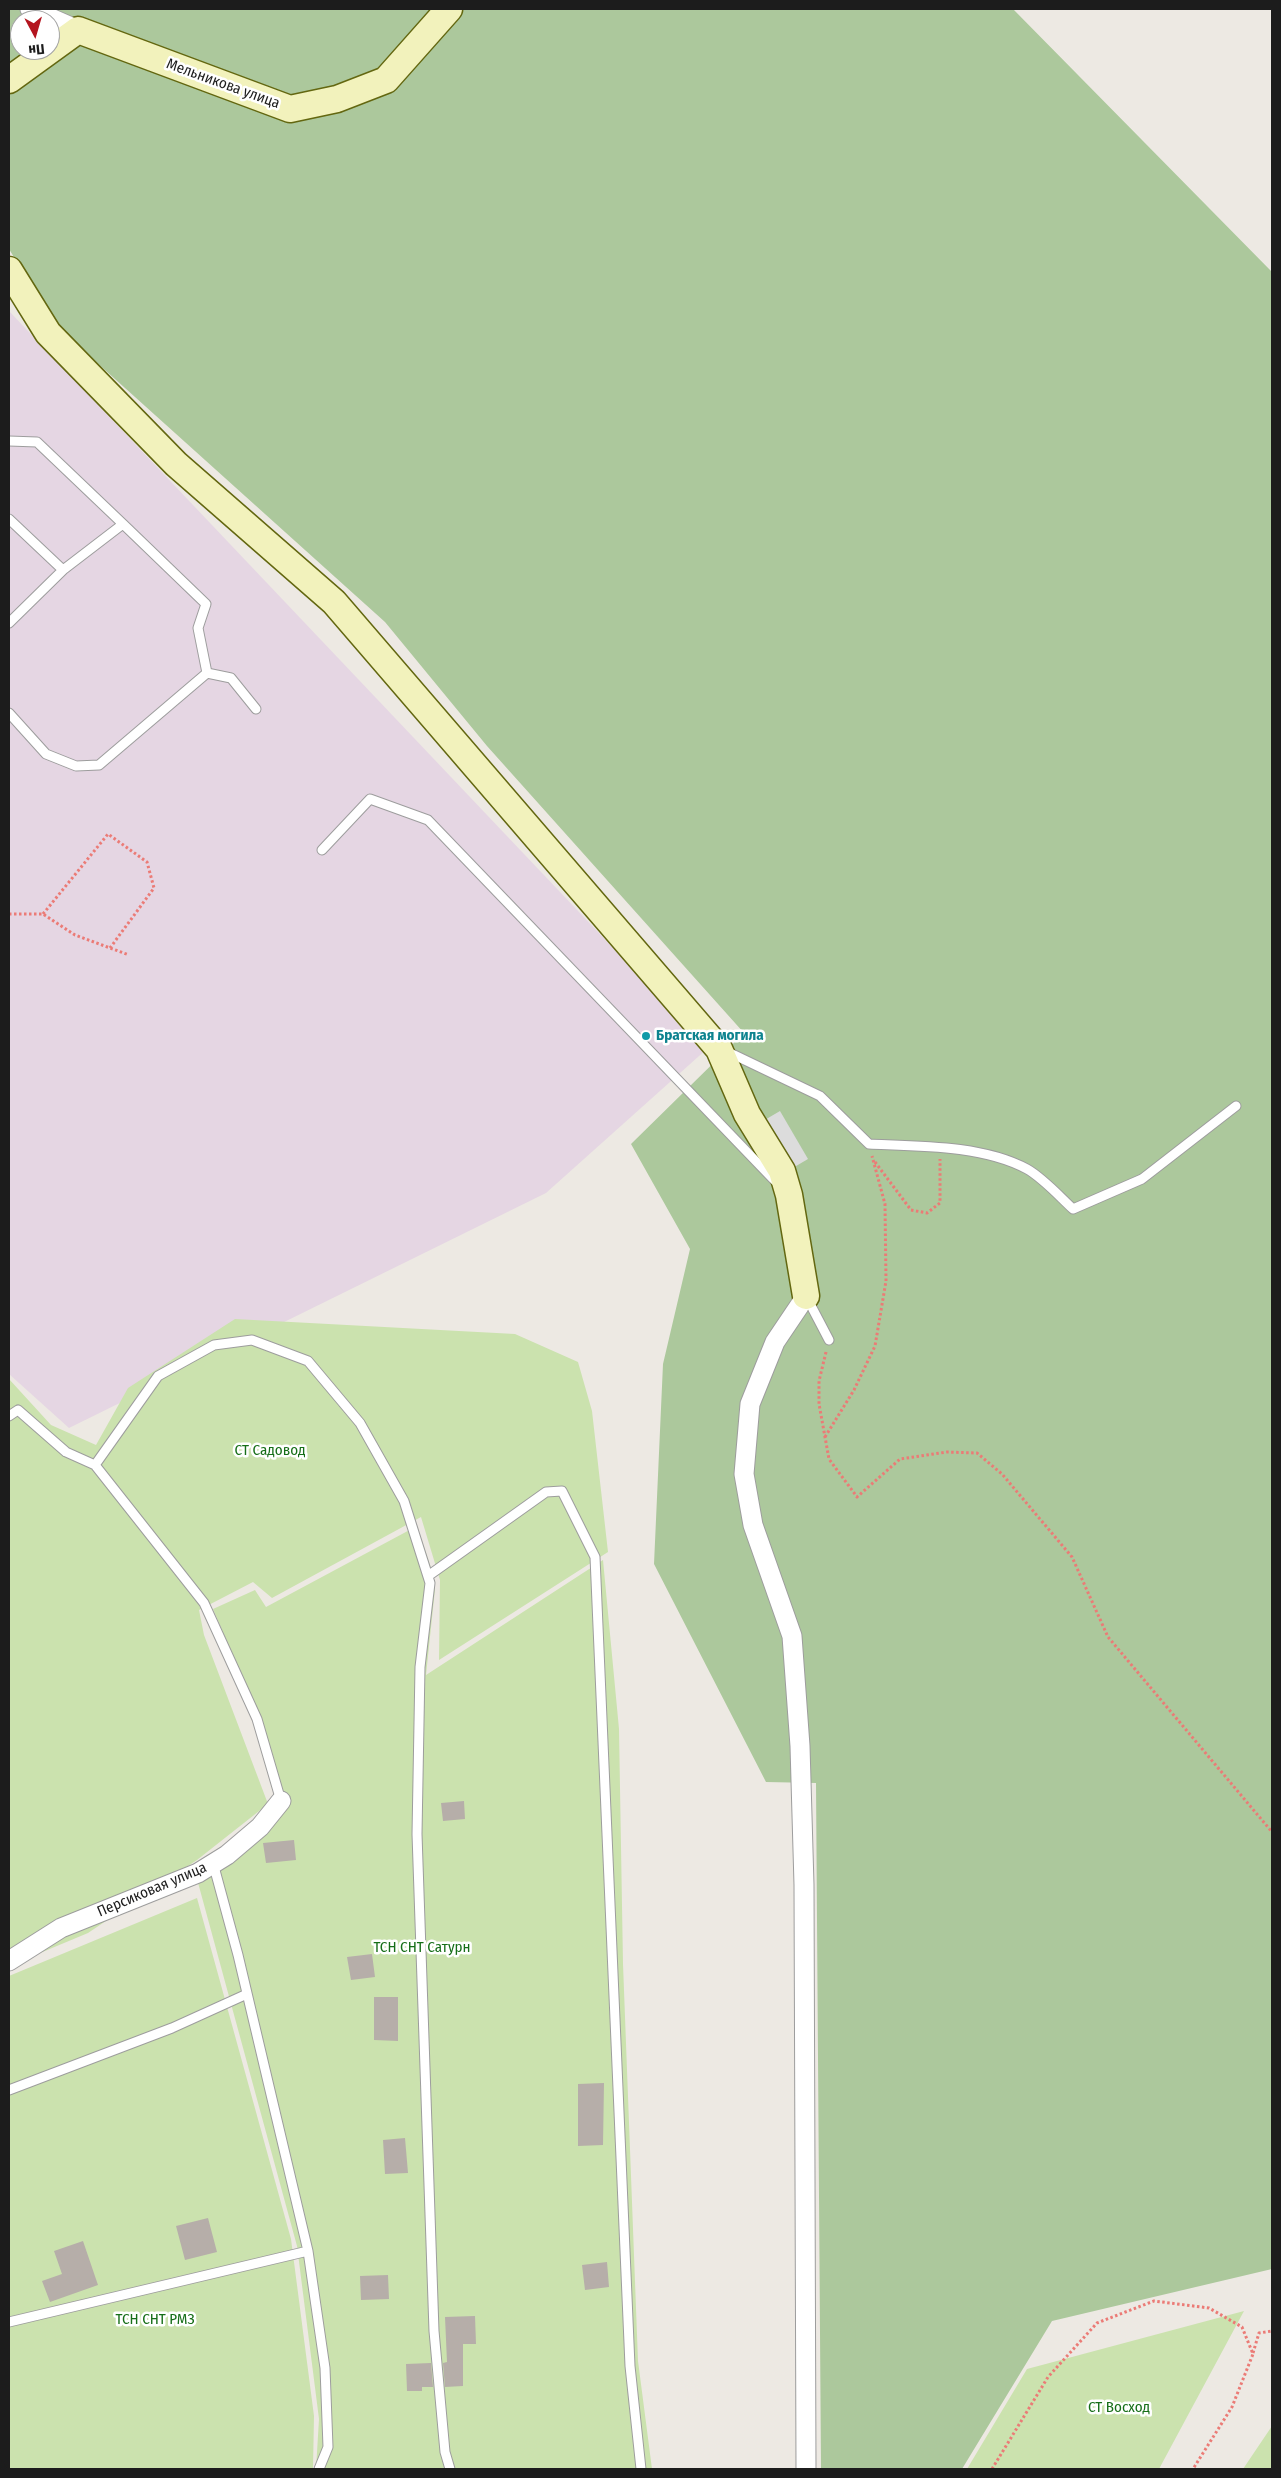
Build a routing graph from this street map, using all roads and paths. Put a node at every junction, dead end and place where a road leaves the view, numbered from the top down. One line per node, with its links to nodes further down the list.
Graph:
1 (30, 9): 3 (street, Мельникова улица)
2 (449, 9): 3 (street, Мельникова улица)
3 (78, 30): 4 (street)
4 (9, 80)
5 (9, 270): 19 (street)
6 (9, 440): 8 (lane)
7 (9, 519): 9 (lane)
8 (123, 524): 9 (lane); 11 (lane)
9 (63, 570): 10 (lane)
10 (9, 623)
11 (207, 673): 12 (lane); 13 (lane)
12 (256, 708)
13 (9, 713)
14 (322, 850): 24 (lane)
15 (9, 914): 16 (path)
16 (43, 914): 17 (path); 17 (path)
17 (110, 948): 18 (path)
18 (129, 955)
19 (720, 1048): 21 (lane); 24 (street)
20 (1236, 1106): 22 (lane)
21 (869, 1144): 22 (lane); 23 (path)
22 (940, 1147): 23 (path)
23 (873, 1160): 28 (path)
24 (789, 1195): 25 (street)
25 (806, 1296): 26 (lane); 44 (street)
26 (829, 1340): 28 (path)
27 (9, 1416): 29 (lane)
28 (825, 1438): 32 (path)
29 (95, 1465): 30 (lane); 31 (lane)
30 (428, 1576): 42 (lane); 43 (lane)
31 (281, 1801): 33 (street, Персиковая улица)
32 (1272, 1832)
33 (213, 1864): 34 (street, Персиковая улица); 35 (lane)
34 (9, 1961)
35 (247, 1994): 36 (lane); 37 (lane)
36 (9, 2090)
37 (308, 2251): 38 (lane); 41 (lane)
38 (9, 2322)
39 (1272, 2332): 40 (path)
40 (1253, 2354): 45 (path); 46 (path)
41 (319, 2469)
42 (450, 2469)
43 (641, 2469)
44 (806, 2469)
45 (992, 2469)
46 (1193, 2469)

